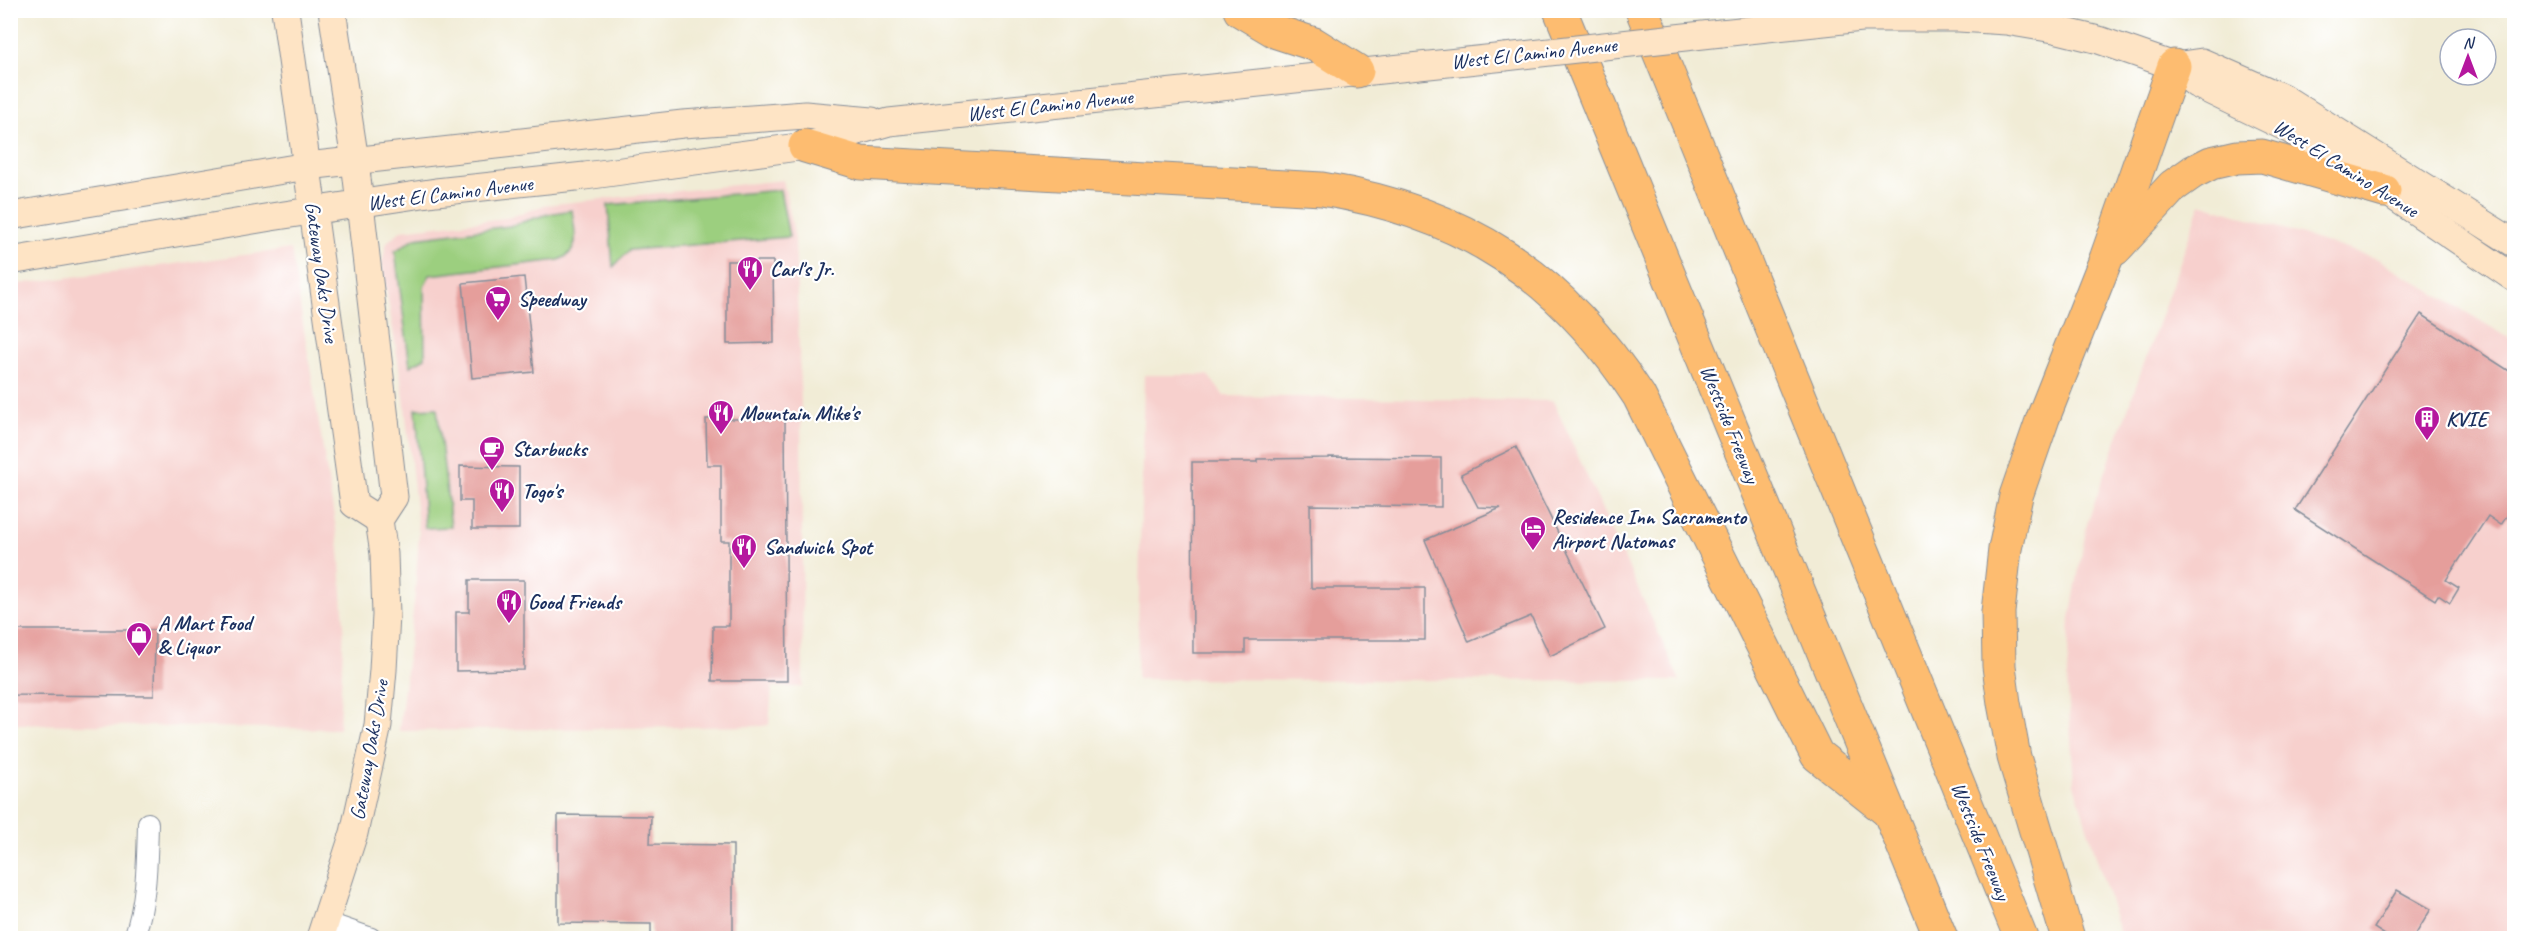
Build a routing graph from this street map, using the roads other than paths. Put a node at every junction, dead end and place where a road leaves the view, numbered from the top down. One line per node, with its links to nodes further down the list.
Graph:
1 (285, 10): 11 (main road, Gateway Oaks Drive)
2 (332, 10): 10 (main road, Gateway Oaks Drive)
3 (1240, 10): 7 (highway)
4 (1642, 10): 27 (highway, Westside Freeway)
5 (1560, 14): 21 (highway, Westside Freeway)
6 (2174, 66): 7 (main road, West El Camino Avenue, bridge); 12 (main road, West El Camino Avenue); 16 (main road, West El Camino Avenue); 17 (highway)
7 (1357, 71): 8 (main road, West El Camino Avenue)
8 (889, 122): 9 (main road, West El Camino Avenue); 10 (main road, West El Camino Avenue)
9 (805, 146): 13 (main road, West El Camino Avenue); 21 (highway)
10 (355, 161): 11 (main road, West El Camino Avenue); 13 (main road, Gateway Oaks Drive)
11 (307, 166): 14 (main road, Gateway Oaks Drive); 15 (main road, West El Camino Avenue)
12 (2384, 191): 17 (highway); 19 (main road, West El Camino Avenue)
13 (359, 204): 14 (main road, West El Camino Avenue); 20 (main road, Gateway Oaks Drive)
14 (314, 210): 18 (main road, West El Camino Avenue); 20 (main road, Gateway Oaks Drive)
15 (10, 216)
16 (2514, 243)
17 (2106, 259): 28 (highway)
18 (10, 261)
19 (2514, 278)
20 (380, 520): 23 (main road, Gateway Oaks Drive)
21 (1890, 812): 26 (highway, Westside Freeway)
22 (148, 823): 24 (street)
23 (322, 930): 25 (street)
24 (134, 939)
25 (371, 939)
26 (1941, 939)
27 (2021, 939)
28 (2068, 939)

